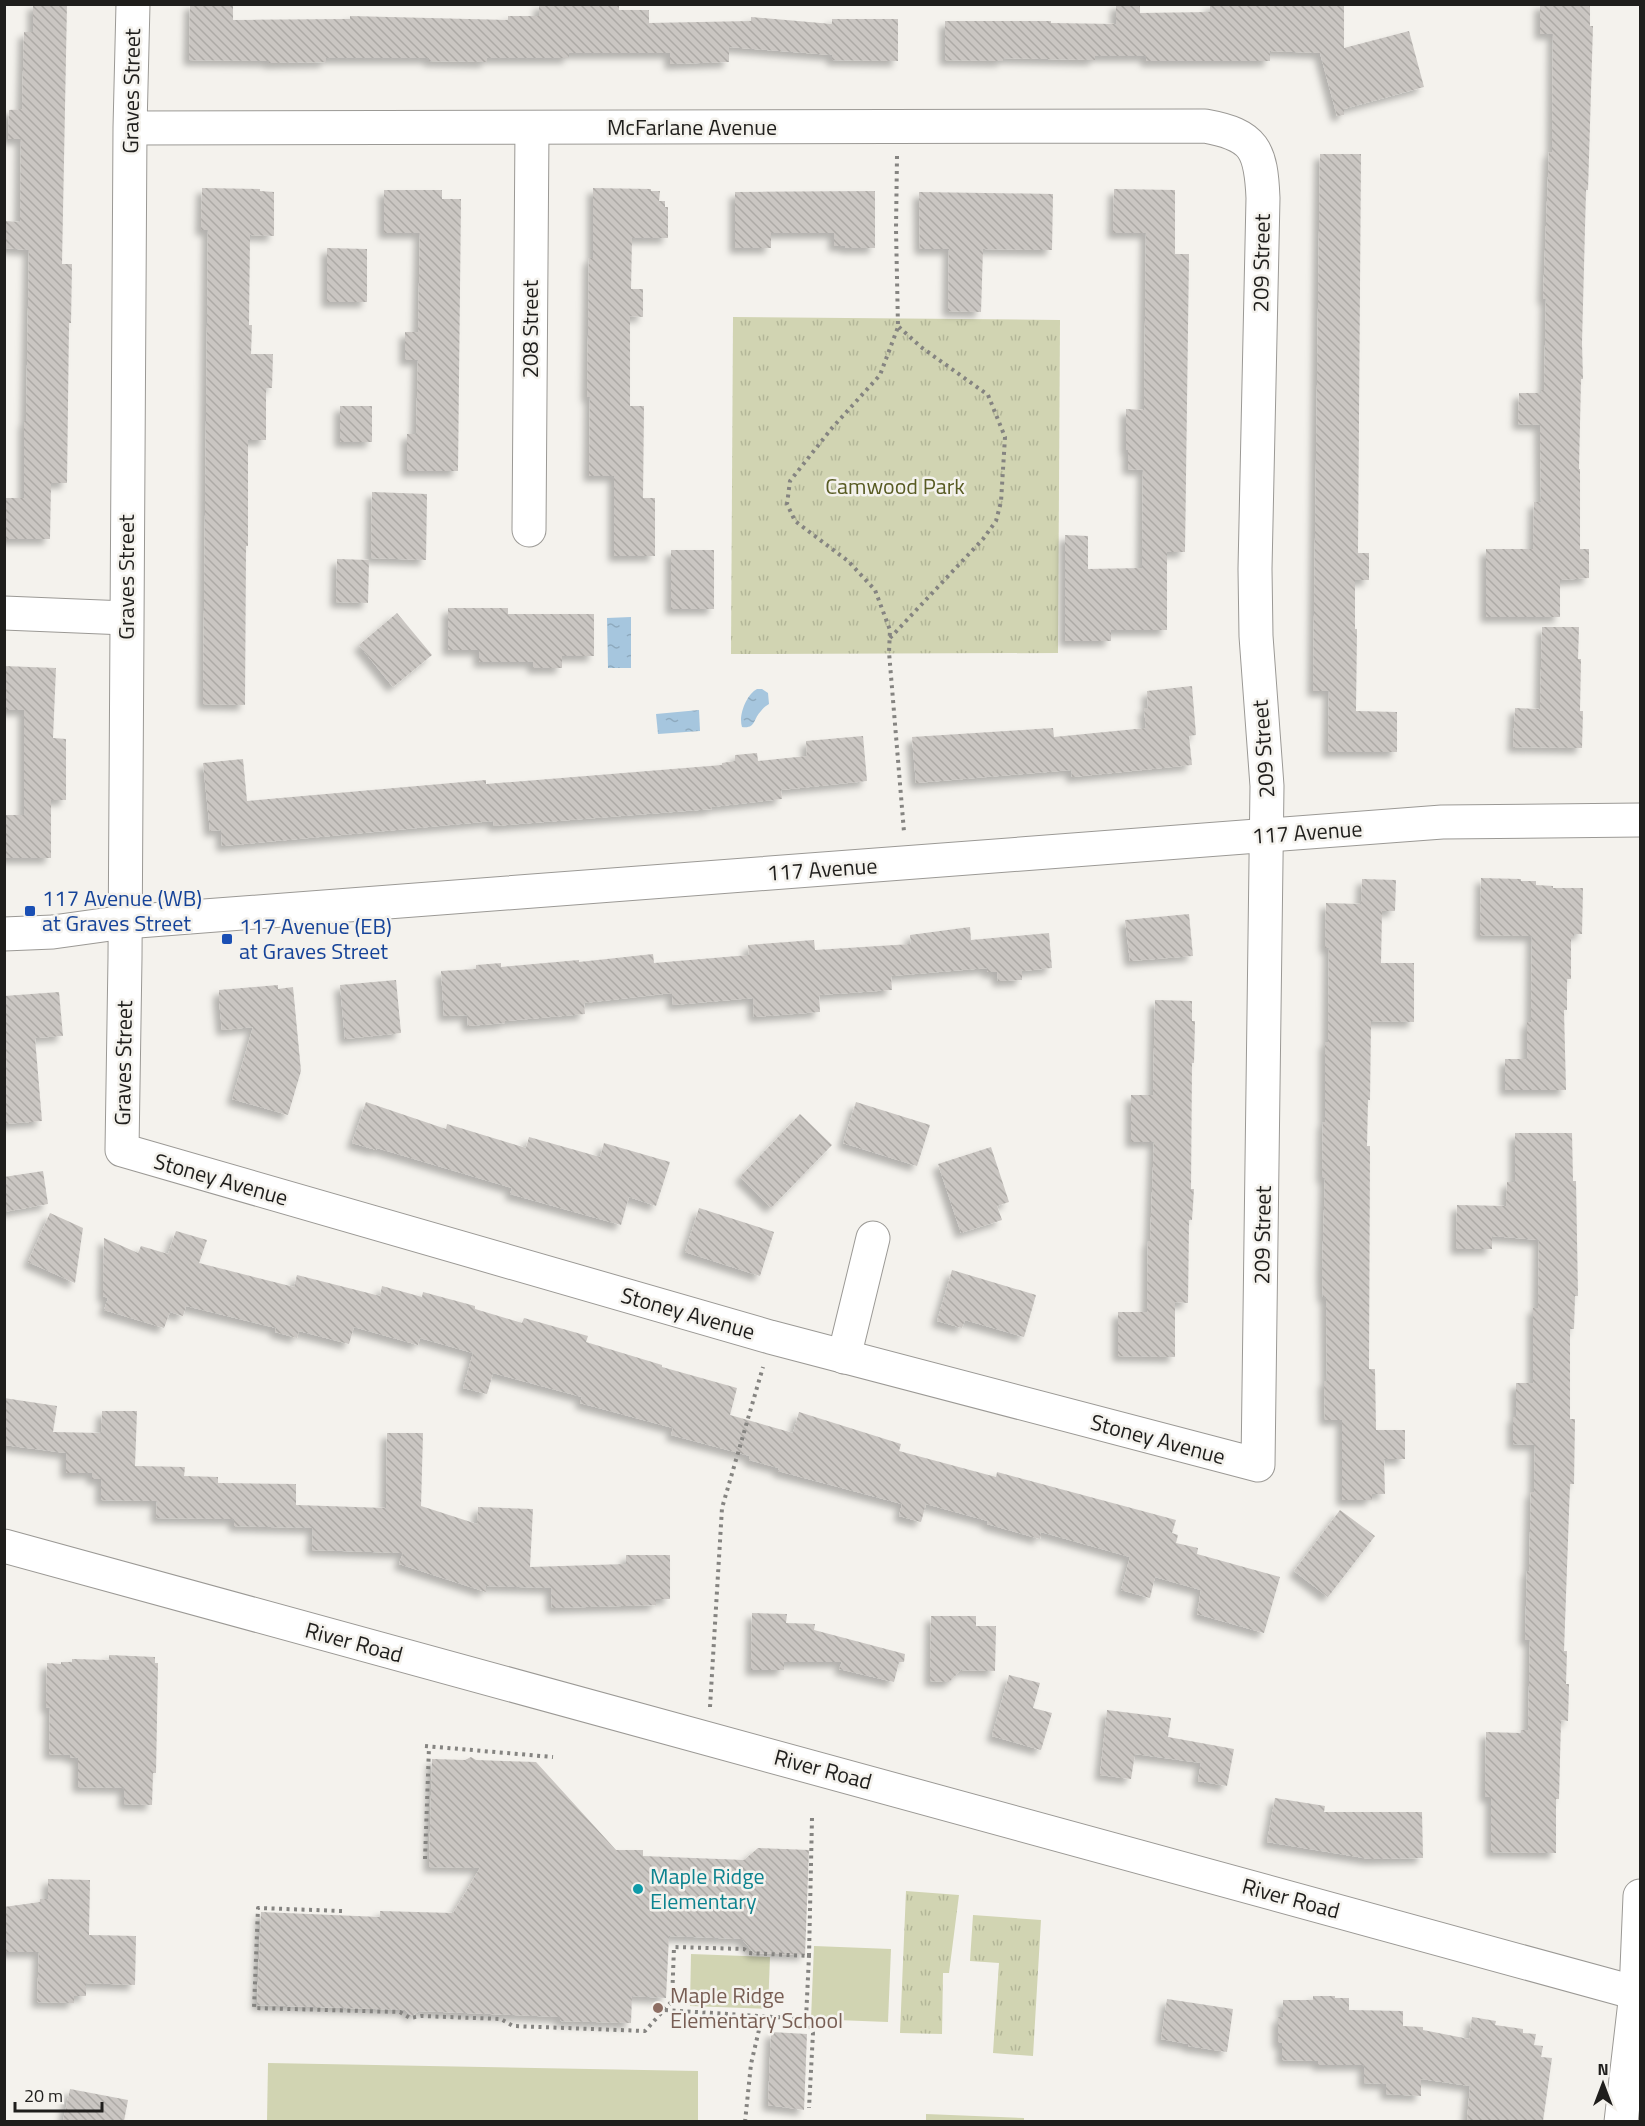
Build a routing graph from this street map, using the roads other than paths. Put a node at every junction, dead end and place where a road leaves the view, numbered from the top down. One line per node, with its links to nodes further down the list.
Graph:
1 (133, 4): 2 (street, Graves Street)
2 (130, 128): 3 (street, McFarlane Avenue); 7 (street, Graves Street)
3 (532, 128): 4 (street, McFarlane Avenue); 5 (street, 208 Street)
4 (1250, 143): 9 (street, 209 Street)
5 (529, 530)
6 (4, 613): 7 (street)
7 (126, 618): 10 (street, Graves Street)
8 (1641, 820): 9 (street, 117 Avenue)
9 (1266, 835): 10 (street, 117 Avenue); 15 (street, 209 Street)
10 (125, 922): 11 (street, 117 Avenue); 12 (street, Graves Street)
11 (4, 934)
12 (122, 1150): 14 (street, Stoney Avenue)
13 (873, 1238): 14 (street)
14 (844, 1357): 15 (street, Stoney Avenue)
15 (1258, 1465)
16 (4, 1546): 18 (street, River Road)
17 (1641, 1896): 18 (street)
18 (1638, 1994): 19 (street)
19 (1621, 2121)

